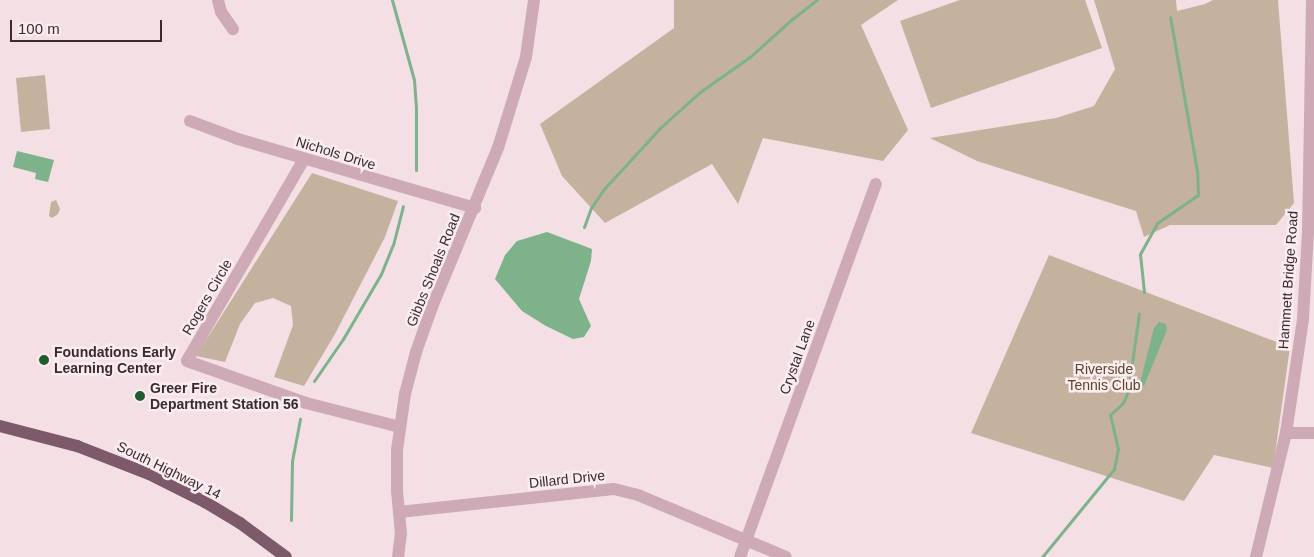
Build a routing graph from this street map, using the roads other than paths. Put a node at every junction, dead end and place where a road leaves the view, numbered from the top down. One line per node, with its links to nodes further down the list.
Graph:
1 (218, 0): 5 (street)
2 (534, 0): 9 (street, Gibbs Shoals Road)
3 (1312, 0): 4 (street, Hammett Bridge Road)
4 (1313, 22): 12 (street, Hammett Bridge Road)
5 (233, 29)
6 (190, 121): 7 (street, Nichols Drive)
7 (304, 158): 9 (street, Nichols Drive); 11 (street, Rogers Circle)
8 (876, 184): 15 (street, Crystal Lane)
9 (475, 208): 11 (street, Gibbs Shoals Road)
10 (0, 426): 16 (main road, South Highway 14)
11 (400, 427): 14 (street, Gibbs Shoals Road)
12 (1286, 432): 13 (street); 20 (street, Hammett Bridge Road)
13 (1314, 433)
14 (399, 512): 15 (street, Dillard Drive); 17 (street, Gibbs Shoals Road)
15 (747, 541): 18 (street, Crystal Lane); 19 (street, Dillard Drive)
16 (286, 557)
17 (398, 557)
18 (740, 557)
19 (786, 557)
20 (1256, 557)

